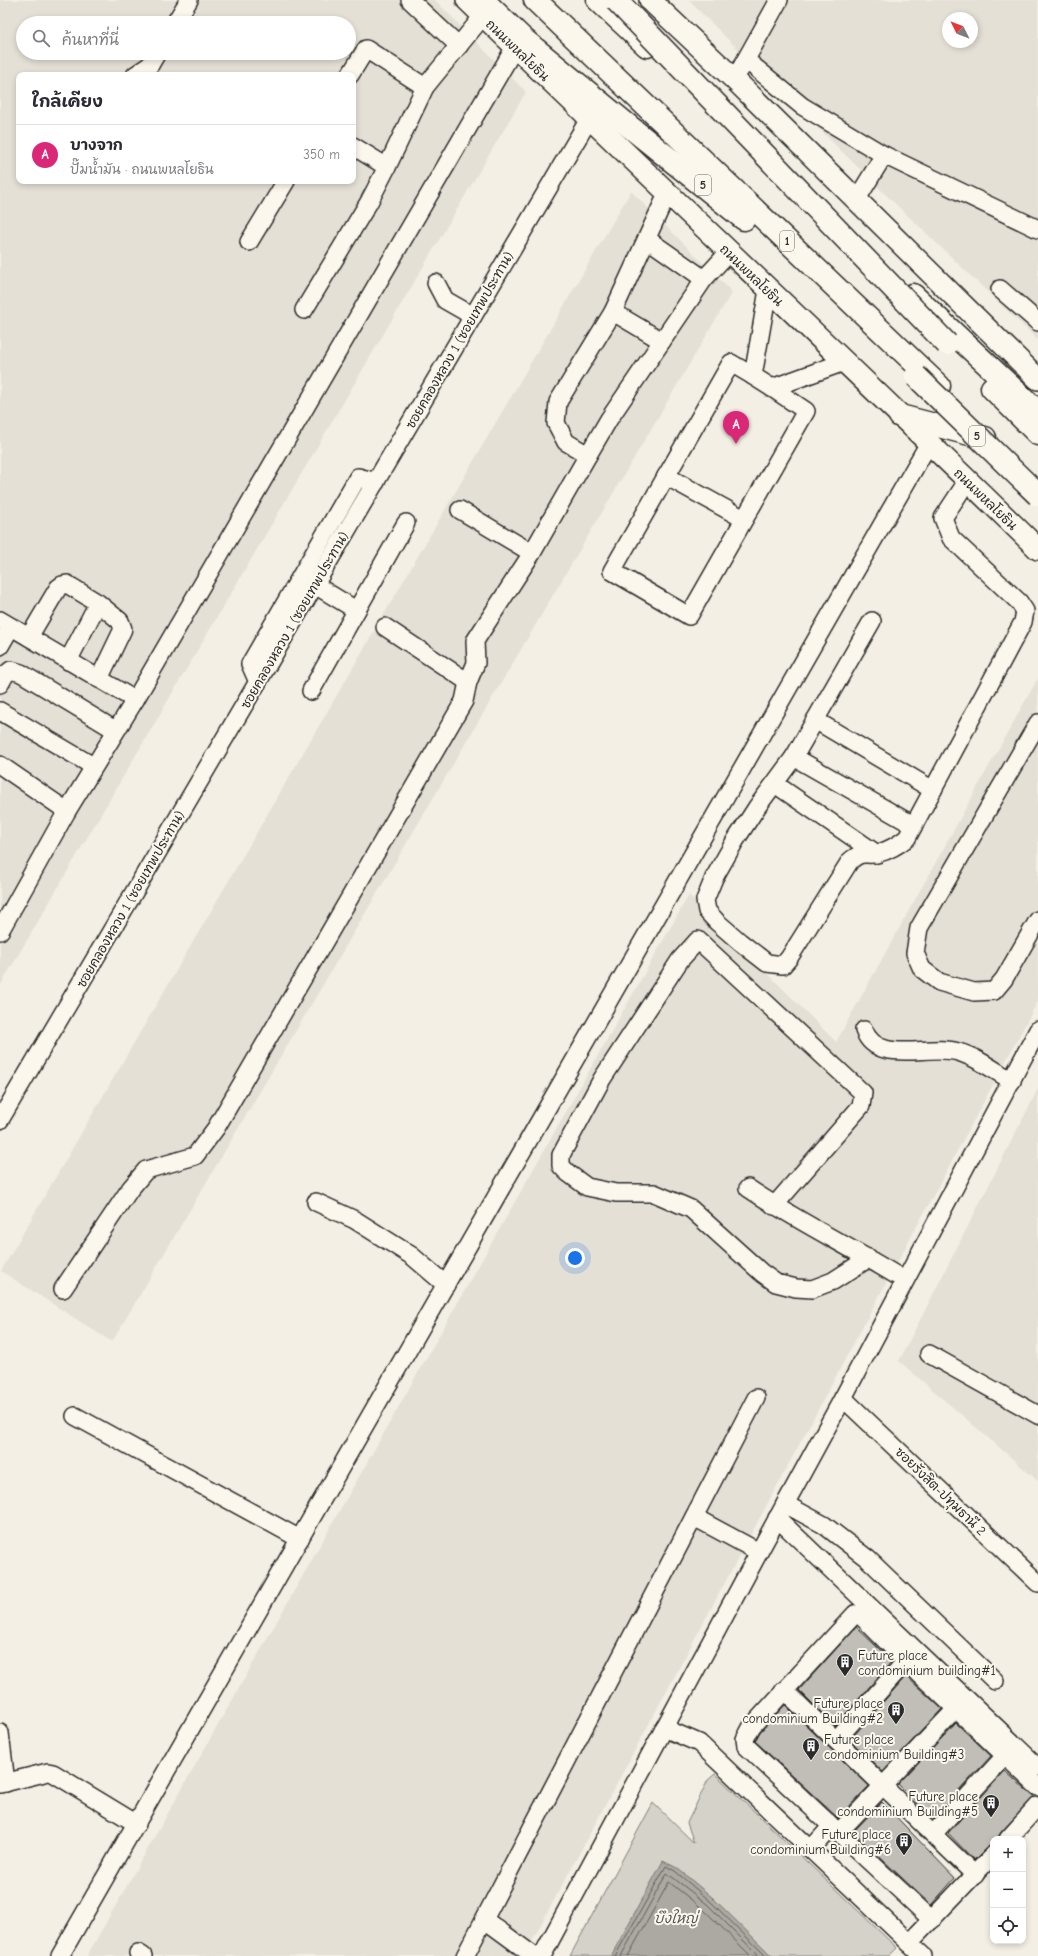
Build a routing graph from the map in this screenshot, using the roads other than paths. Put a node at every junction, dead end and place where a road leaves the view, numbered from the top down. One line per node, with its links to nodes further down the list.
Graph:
1 (189, 0): 10 (street)
2 (410, 0): 11 (street)
3 (467, 0): 9 (main road, ถนนพหลโยธิน)
4 (535, 0): 46 (highway, 1)
5 (598, 0): 43 (highway)
6 (616, 0): 45 (highway, bridge)
7 (650, 0): 17 (main road)
8 (779, 0): 14 (street)
9 (483, 8): 11 (street); 12 (main road, ถนนพหลโยธิน); 53 (highway, 5, bridge)
10 (179, 16)
11 (459, 46): 18 (street)
12 (515, 47): 19 (main road, ถนนพหลโยธิน); 73 (street)
13 (153, 60): 15 (street)
14 (746, 60): 17 (street); 21 (street)
15 (140, 72)
16 (352, 72): 18 (street)
17 (734, 79): 25 (main road)
18 (426, 87): 22 (street)
19 (589, 119): 24 (main road, ถนนพหลโยธิน); 36 (street, ซอยคลองหลวง 1 (ซอยเทพประทาน))
20 (356, 148): 22 (street)
21 (884, 155): 25 (street); 26 (street)
22 (387, 167): 34 (street)
23 (284, 184): 28 (street)
24 (667, 194): 27 (street); 29 (main road, ถนนพหลโยธิน)
25 (857, 199): 41 (main road)
26 (1038, 229)
27 (647, 239): 30 (street); 35 (street)
28 (249, 242)
29 (729, 252): 30 (street); 33 (main road, ถนนพหลโยธิน)
30 (704, 279): 38 (street)
31 (436, 283): 36 (street)
32 (1000, 289): 37 (street)
33 (768, 290): 39 (main road, ถนนพหลโยธิน); 40 (street)
34 (304, 310)
35 (613, 312): 38 (street); 48 (street)
36 (473, 316): 52 (street, ซอยคลองหลวง 1 (ซอยเทพประทาน))
37 (1038, 322)
38 (662, 342): 48 (street)
39 (844, 362): 42 (street); 44 (main road, ถนนพหลโยธิน)
40 (753, 376): 42 (street); 49 (street)
41 (1038, 378)
42 (772, 388): 55 (street)
43 (1038, 412)
44 (900, 416): 46 (highway); 47 (main road, ถนนพหลโยธิน)
45 (1038, 434)
46 (995, 440): 51 (highway, 1)
47 (929, 443): 50 (main road, ถนนพหลโยธิน); 97 (street)
48 (588, 455): 58 (street)
49 (666, 476): 55 (street); 55 (street)
50 (968, 480): 57 (main road, ถนนพหลโยธิน); 82 (street)
51 (1038, 481)
52 (376, 482): 59 (street, ซอยคลองหลวง 1 (ซอยเทพประทาน)); 69 (street)
53 (1038, 495)
54 (460, 510): 58 (street)
55 (744, 519)
56 (406, 523): 61 (street)
57 (1038, 549)
58 (532, 553): 70 (street)
59 (315, 585): 61 (street); 69 (street, ซอยคลองหลวง 1 (ซอยเทพประทาน))
60 (98, 603): 65 (street); 67 (street); 68 (street)
61 (356, 610): 72 (street)
62 (872, 621): 75 (street)
63 (6, 624): 65 (street); 66 (street)
64 (385, 627): 70 (street)
65 (29, 637): 67 (street)
66 (0, 646)
67 (68, 661): 68 (street)
68 (99, 679): 73 (street)
69 (258, 682): 91 (street, ซอยคลองหลวง 1 (ซอยเทพประทาน))
70 (468, 682): 98 (street)
71 (0, 684): 77 (street)
72 (311, 691)
73 (135, 700): 77 (street)
74 (0, 711): 80 (street)
75 (815, 720): 78 (street); 82 (street)
76 (1038, 723): 86 (street)
77 (115, 730): 80 (street)
78 (794, 757): 81 (street); 84 (street)
79 (0, 765): 83 (street)
80 (93, 766): 83 (street)
81 (775, 784): 85 (street); 85 (street)
82 (933, 790): 84 (street)
83 (67, 810): 87 (street)
84 (913, 825): 85 (street)
85 (877, 854)
86 (1038, 920)
87 (0, 931)
88 (864, 1030): 90 (street)
89 (1038, 1030): 90 (street)
90 (1012, 1080): 96 (street)
91 (0, 1120)
92 (748, 1188): 94 (street)
93 (316, 1202): 97 (street)
94 (774, 1206): 95 (street); 95 (street)
95 (869, 1258): 96 (street)
96 (904, 1280): 101 (street)
97 (446, 1285): 106 (street)
98 (63, 1289)
99 (929, 1354): 102 (street)
100 (756, 1398): 105 (street)
101 (843, 1398): 104 (street); 108 (street, ซอยรังสิต-ปทุมธานี 2)
102 (1038, 1415)
103 (75, 1416): 106 (street)
104 (781, 1511): 107 (street); 110 (street); 117 (street)
105 (694, 1517): 107 (street); 129 (street)
106 (300, 1540): 122 (street)
107 (758, 1552): 113 (street)
108 (1038, 1583)
109 (906, 1661): 111 (street); 112 (street); 115 (street)
110 (996, 1681)
111 (784, 1690): 115 (street); 123 (street)
112 (956, 1709): 116 (street); 119 (street)
113 (664, 1728): 126 (street); 135 (street)
114 (0, 1733): 118 (street)
115 (836, 1740): 119 (street)
116 (1005, 1756): 120 (street); 124 (street)
117 (1038, 1767)
118 (3, 1784): 122 (street)
119 (883, 1786): 123 (street); 124 (street)
120 (1038, 1787)
121 (1038, 1806): 125 (street)
122 (137, 1824): 132 (street)
123 (834, 1830): 126 (street); 130 (street)
124 (933, 1834): 128 (street)
125 (1011, 1836)
126 (811, 1849): 131 (street)
127 (990, 1858): 128 (street)
128 (975, 1875): 130 (street)
129 (485, 1920): 133 (street); 134 (street)
130 (932, 1920): 131 (street)
131 (909, 1944): 136 (street)
132 (60, 1956)
133 (466, 1956)
134 (534, 1956)
135 (542, 1956)
136 (923, 1956)

